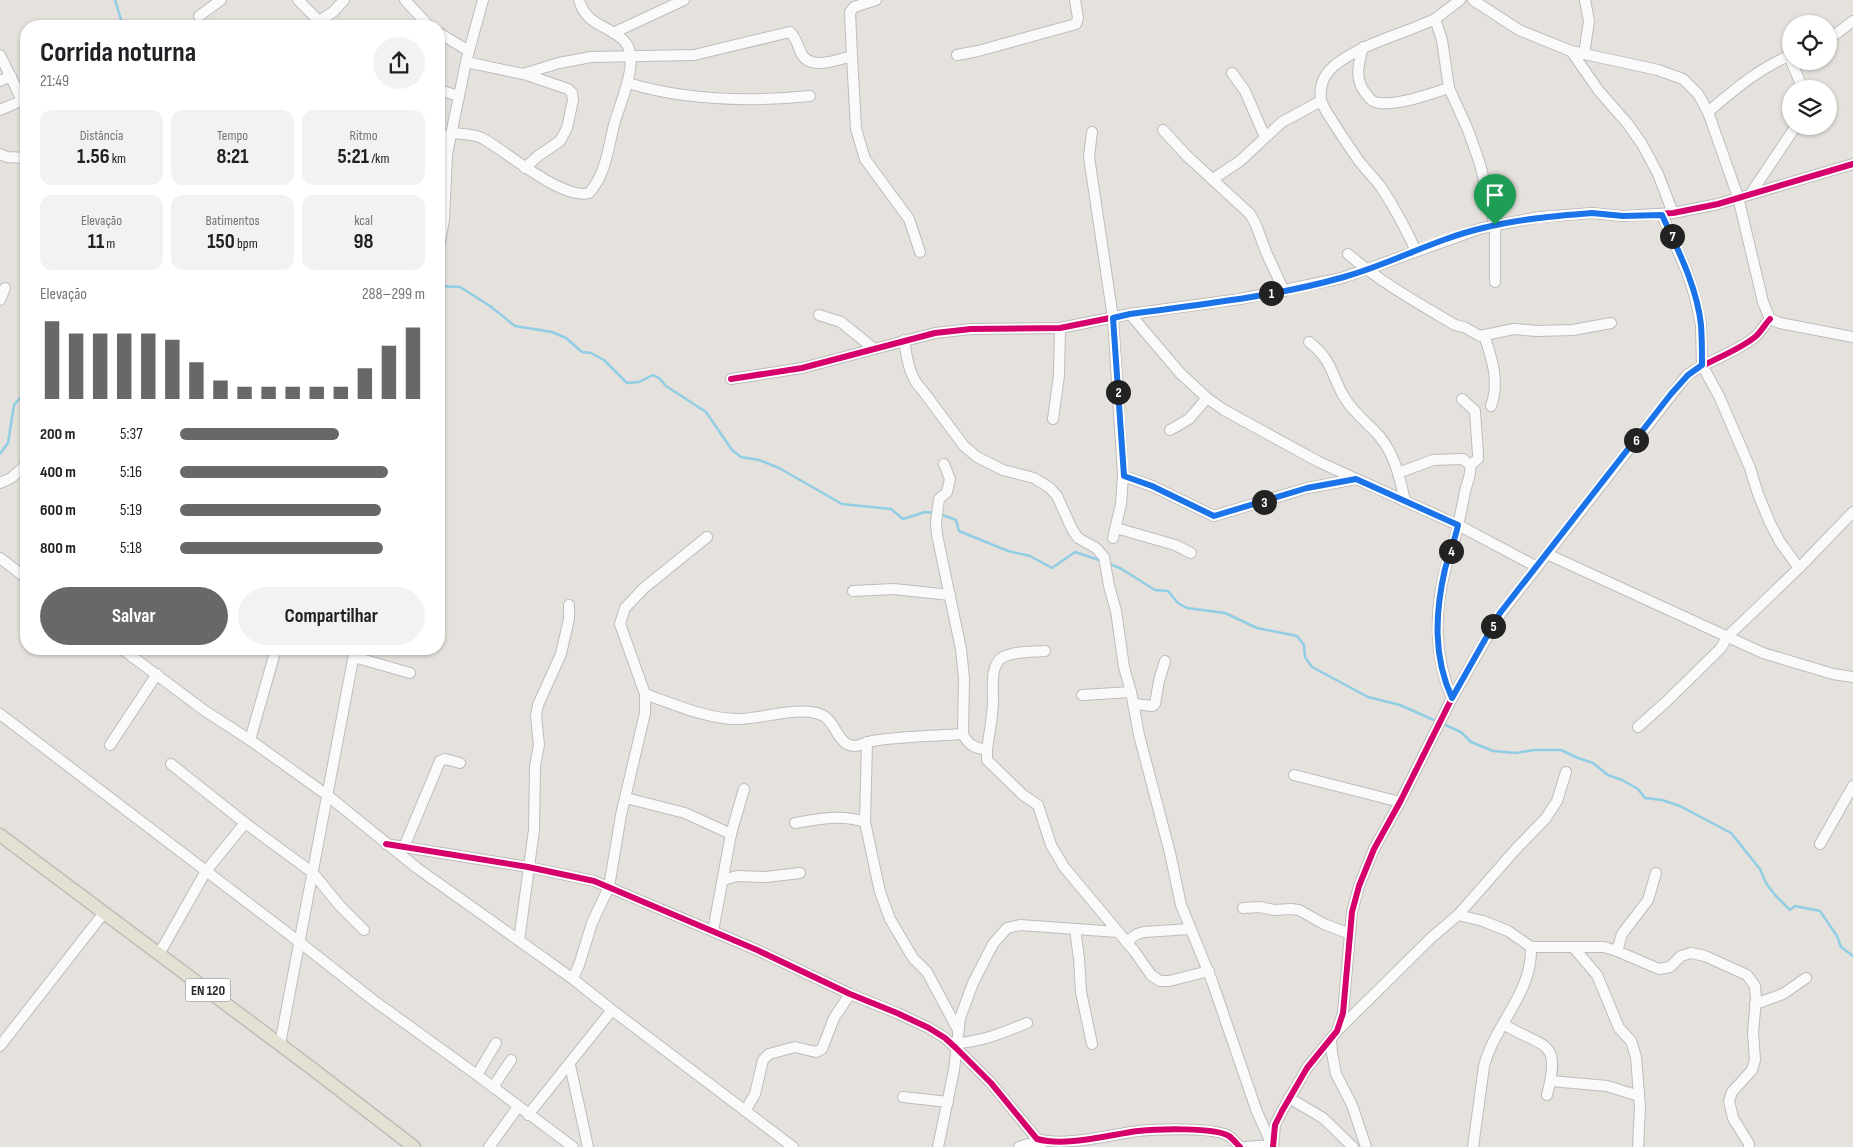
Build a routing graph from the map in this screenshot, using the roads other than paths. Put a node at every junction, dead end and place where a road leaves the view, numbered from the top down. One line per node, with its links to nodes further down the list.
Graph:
1 (221, 0): 13 (street)
2 (298, 0): 15 (street)
3 (344, 0): 16 (street)
4 (406, 0): 17 (street)
5 (483, 0): 23 (street)
6 (579, 0): 19 (street)
7 (684, 0): 19 (street)
8 (876, 0): 29 (street)
9 (1075, 0): 27 (street)
10 (1460, 0): 14 (street)
11 (1473, 0): 24 (street)
12 (1585, 0): 25 (street)
13 (199, 16)
14 (1435, 19): 22 (street); 37 (street)
15 (315, 20)
16 (324, 20)
17 (424, 20)
18 (1853, 21): 20 (street)
19 (613, 33): 28 (street)
20 (1837, 33)
21 (445, 36): 23 (street)
22 (1363, 47): 37 (street); 43 (street)
23 (469, 50): 31 (street)
24 (1571, 51): 25 (street); 60 (street)
25 (1584, 54): 45 (street)
26 (0, 55): 34 (street)
27 (957, 55)
28 (631, 56): 29 (street); 33 (street); 36 (street)
29 (852, 56): 64 (street)
30 (1782, 61): 45 (street)
31 (466, 62): 33 (street); 39 (street)
32 (1232, 73): 50 (street)
33 (523, 74): 55 (street)
34 (11, 76): 35 (street); 41 (street)
35 (0, 81)
36 (628, 83): 40 (street); 55 (street)
37 (1449, 88): 62 (street)
38 (445, 92): 39 (street)
39 (459, 96): 48 (street)
40 (810, 96)
41 (20, 98)
42 (20, 101): 44 (street)
43 (1321, 101): 50 (street); 63 (street)
44 (0, 110)
45 (1708, 112): 58 (street)
46 (1163, 130): 56 (street)
47 (1092, 132): 73 (street)
48 (452, 133): 51 (street); 55 (street); 59 (street)
49 (1790, 135): 57 (street)
50 (1265, 137): 56 (street)
51 (445, 138)
52 (0, 154): 53 (street)
53 (20, 158)
54 (1853, 164): 57 (street)
55 (525, 168)
56 (1213, 179): 69 (street)
57 (1751, 193): 58 (street)
58 (1738, 197): 60 (street); 74 (street)
59 (445, 198)
60 (1673, 213): 61 (street)
61 (1662, 215): 62 (street); 82 (street)
62 (1495, 225): 63 (street); 67 (street)
63 (1416, 251): 66 (street)
64 (920, 252)
65 (1348, 254): 66 (street)
66 (1366, 270): 69 (street); 77 (street)
67 (1496, 282)
68 (5, 288): 70 (street)
69 (1284, 291): 71 (street)
70 (0, 300)
71 (1130, 314): 73 (street); 84 (street)
72 (819, 315): 81 (street)
73 (1113, 318): 76 (street); 93 (street)
74 (1770, 319): 78 (street); 82 (street)
75 (1611, 323): 77 (street)
76 (1060, 328): 79 (street); 87 (street)
77 (1484, 336): 86 (street)
78 (1853, 337)
79 (904, 340): 81 (street); 119 (street)
80 (1308, 342): 92 (street)
81 (873, 348): 83 (street)
82 (1702, 365): 101 (street); 104 (street)
83 (731, 379)
84 (1207, 398): 88 (street); 94 (street)
85 (1462, 399): 90 (street)
86 (1491, 406)
87 (1053, 419)
88 (1170, 430)
89 (944, 464): 107 (street)
90 (1470, 465): 92 (street); 98 (street)
91 (20, 470): 95 (street)
92 (1398, 473): 96 (street)
93 (1124, 476): 94 (street); 100 (street)
94 (1356, 479): 96 (street)
95 (0, 483)
96 (1405, 501): 98 (street)
97 (1853, 512): 104 (street)
98 (1458, 525): 103 (street); 122 (street)
99 (707, 538): 120 (street)
100 (1191, 553)
101 (1546, 554): 103 (street); 109 (street)
102 (0, 558): 105 (street)
103 (1536, 567): 122 (street)
104 (1799, 568): 109 (street)
105 (20, 573)
106 (854, 591): 107 (street)
107 (950, 595): 126 (street)
108 (569, 605): 148 (street)
109 (1727, 637): 118 (street); 125 (street)
110 (1045, 650): 130 (street)
111 (130, 655): 117 (street)
112 (274, 655): 127 (street)
113 (355, 655): 137 (street)
114 (360, 655): 116 (street)
115 (1165, 661): 123 (street)
116 (410, 673)
117 (157, 674): 127 (street); 129 (street)
118 (1853, 677)
119 (1131, 692): 121 (street); 123 (street)
120 (645, 694): 128 (street); 138 (street)
121 (1082, 695)
122 (1452, 698): 139 (street)
123 (1134, 704): 159 (street)
124 (0, 714): 149 (street)
125 (1638, 727)
126 (963, 734): 128 (street); 130 (street)
127 (250, 740): 137 (street)
128 (866, 742): 140 (street)
129 (110, 745)
130 (987, 750): 162 (street)
131 (460, 763): 147 (street)
132 (171, 764): 141 (street)
133 (1566, 772): 157 (street)
134 (1294, 775): 139 (street)
135 (1853, 786): 146 (street)
136 (744, 788): 143 (street)
137 (327, 795): 145 (street); 150 (street)
138 (626, 798): 143 (street); 154 (street)
139 (1400, 802): 163 (street)
140 (865, 822): 142 (street); 179 (street)
141 (245, 823): 149 (street); 150 (street)
142 (795, 823)
143 (731, 834): 153 (street)
144 (0, 836): 156 (main road, EN 120)
145 (386, 844): 147 (street); 165 (street)
146 (1820, 844)
147 (404, 846): 148 (street)
148 (528, 867): 154 (street); 165 (street)
149 (206, 871): 164 (street); 170 (street)
150 (313, 873): 160 (street); 164 (street)
151 (800, 873): 153 (street)
152 (1656, 873): 169 (street)
153 (723, 880): 161 (street)
154 (609, 887): 161 (street); 173 (street)
155 (1244, 908): 163 (street)
156 (103, 914): 170 (main road, EN 120); 185 (street)
157 (1458, 915): 167 (street); 180 (street)
158 (1075, 929): 162 (street); 179 (street); 183 (street)
159 (1190, 929): 166 (street); 171 (street)
160 (364, 930)
161 (713, 931): 174 (street)
162 (1118, 932): 166 (street)
163 (1350, 934): 180 (street)
164 (298, 941): 182 (street); 188 (street)
165 (519, 941): 173 (street)
166 (1126, 942): 171 (street)
167 (1531, 947): 168 (street); 178 (street)
168 (1574, 948): 169 (street); 192 (street)
169 (1617, 951): 175 (street)
170 (159, 954): 182 (main road, EN 120)
171 (1208, 971): 200 (street)
172 (1806, 978): 175 (street)
173 (573, 979): 176 (street)
174 (850, 994): 184 (street); 197 (street)
175 (1755, 1004): 214 (street)
176 (612, 1010): 187 (street); 197 (street)
177 (1027, 1023): 184 (street)
178 (1503, 1024): 189 (street); 212 (street)
179 (958, 1030): 184 (street)
180 (1334, 1035): 194 (street); 211 (street)
181 (496, 1043): 188 (street)
182 (280, 1044): 201 (main road, EN 120)
183 (1092, 1044)
184 (956, 1045): 195 (street); 199 (street)
185 (0, 1046)
186 (511, 1060): 190 (street)
187 (570, 1065): 198 (street); 204 (street)
188 (477, 1075): 190 (street)
189 (1551, 1081): 191 (street); 192 (street)
190 (493, 1087): 196 (street)
191 (1547, 1095)
192 (1640, 1096): 213 (street)
193 (903, 1097): 195 (street)
194 (1289, 1098): 200 (street); 210 (street)
195 (948, 1102): 206 (street)
196 (518, 1107): 198 (street); 202 (street)
197 (745, 1111): 205 (street)
198 (528, 1115): 203 (street)
199 (1044, 1142): 207 (street); 208 (street)
200 (1272, 1146): 209 (street)
201 (414, 1147)
202 (489, 1147)
203 (573, 1147)
204 (588, 1147)
205 (793, 1147)
206 (938, 1147)
207 (1019, 1147)
208 (1240, 1147)
209 (1244, 1147)
210 (1353, 1147)
211 (1366, 1147)
212 (1474, 1147)
213 (1638, 1147)
214 (1749, 1147)

